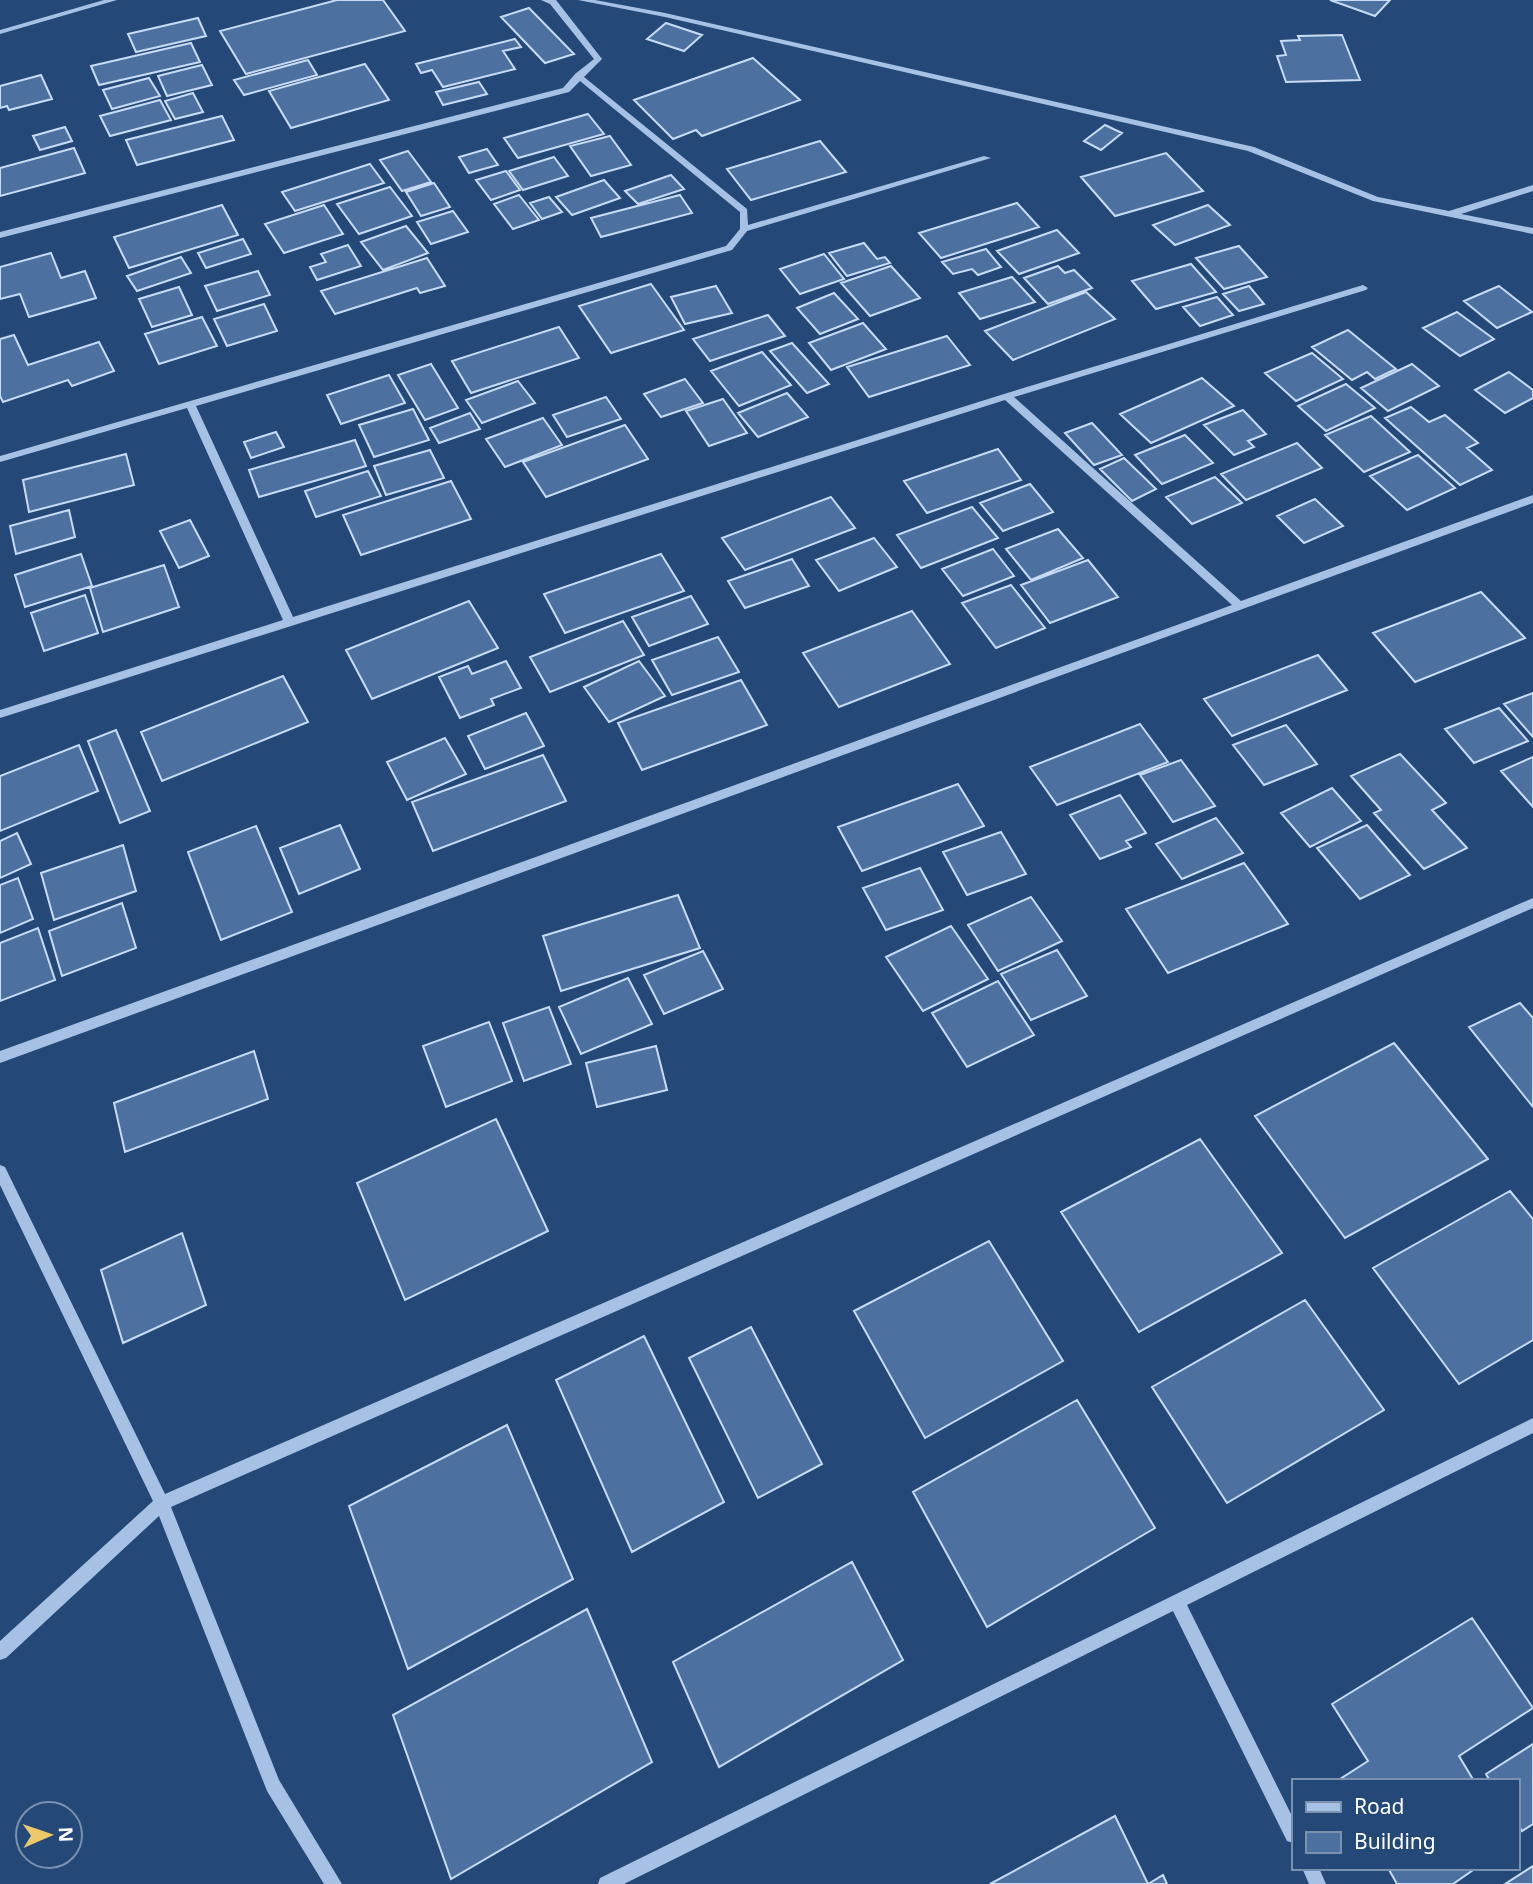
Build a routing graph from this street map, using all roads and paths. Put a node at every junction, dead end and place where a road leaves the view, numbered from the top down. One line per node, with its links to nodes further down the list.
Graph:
1 (113, 0): 4 (street)
2 (545, 0): 5 (street)
3 (582, 0): 8 (street)
4 (0, 32)
5 (579, 76): 9 (street); 11 (street)
6 (987, 158): 9 (street)
7 (1533, 188): 8 (street)
8 (1449, 214): 10 (street)
9 (744, 229): 14 (street)
10 (1533, 231)
11 (0, 235)
12 (1363, 288): 13 (street)
13 (1007, 396): 17 (street); 18 (street)
14 (190, 404): 15 (street); 18 (street)
15 (0, 459)
16 (1533, 499): 17 (street)
17 (1240, 606): 21 (street)
18 (290, 623): 19 (street)
19 (0, 714)
20 (1533, 902): 24 (street)
21 (0, 1058)
22 (0, 1171): 24 (street)
23 (1533, 1425): 25 (street)
24 (162, 1503): 26 (street); 28 (street)
25 (1177, 1602): 27 (street); 29 (street)
26 (0, 1651)
27 (1292, 1833)
28 (334, 1884)
29 (606, 1884)

